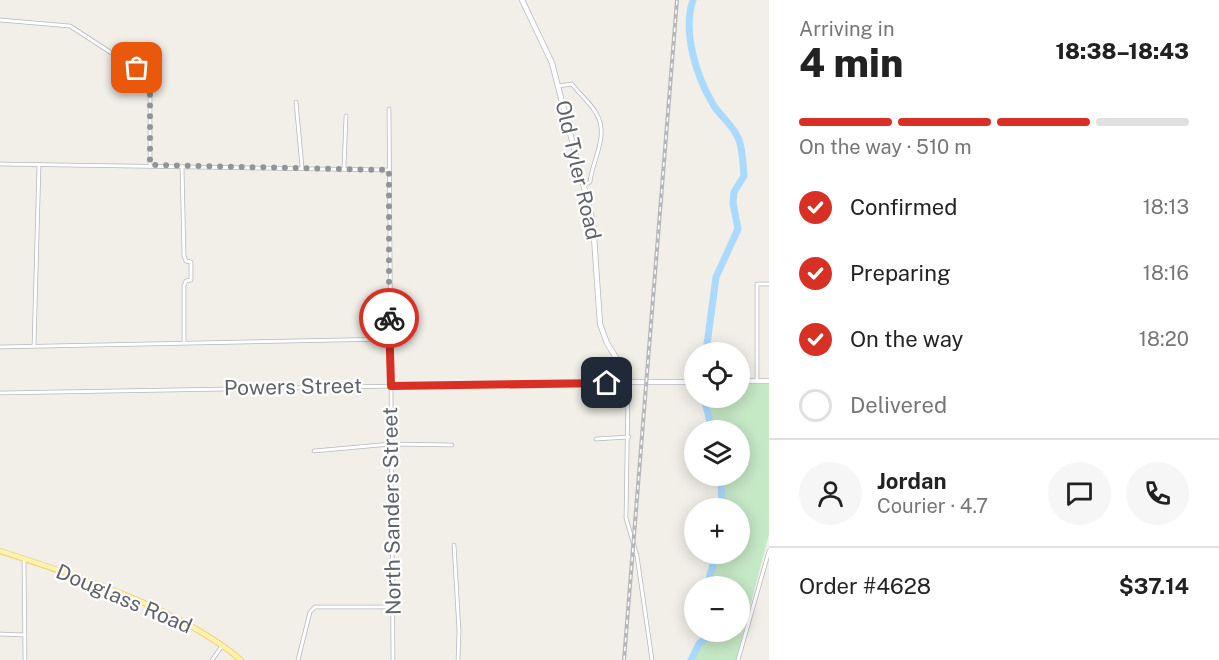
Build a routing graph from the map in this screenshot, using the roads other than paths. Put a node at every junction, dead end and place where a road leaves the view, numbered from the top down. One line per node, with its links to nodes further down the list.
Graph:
1 (522, 0): 3 (street, Old Tyler Road)
2 (0, 21): 9 (street)
3 (558, 86): 14 (street, Old Tyler Road); 14 (street)
4 (296, 102): 11 (street)
5 (389, 109): 13 (street, North Sanders Street)
6 (346, 116): 12 (street)
7 (0, 164): 8 (street)
8 (39, 164): 9 (street); 18 (street)
9 (150, 165): 10 (street)
10 (182, 165): 11 (street); 17 (street)
11 (302, 167): 12 (street)
12 (344, 168): 13 (street)
13 (389, 170): 16 (street, North Sanders Street)
14 (584, 185): 23 (street, Old Tyler Road)
15 (769, 284): 21 (street)
16 (389, 339): 17 (street); 25 (street, North Sanders Street)
17 (184, 342): 18 (street)
18 (34, 346): 19 (street)
19 (0, 347)
20 (750, 381): 21 (street)
21 (757, 381): 22 (street)
22 (769, 381)
23 (631, 382): 24 (street, Powers Street); 25 (street, Powers Street); 27 (street)
24 (684, 382)
25 (391, 386): 26 (street, Powers Street); 29 (street, North Sanders Street)
26 (0, 393)
27 (629, 437): 28 (street); 47 (street)
28 (596, 439)
29 (391, 444): 30 (street); 31 (street); 37 (street, North Sanders Street)
30 (452, 445)
31 (314, 451)
32 (454, 545): 46 (street)
33 (0, 551): 35 (main road, Douglass Road)
34 (769, 551): 36 (street)
35 (24, 559): 39 (street); 40 (main road, Douglass Road)
36 (768, 559): 48 (street)
37 (393, 606): 44 (street); 45 (street, North Sanders Street)
38 (0, 634): 39 (street)
39 (25, 635): 41 (street)
40 (222, 646): 42 (street); 43 (main road, Douglass Road)
41 (26, 660)
42 (212, 660)
43 (241, 660)
44 (298, 660)
45 (393, 660)
46 (458, 660)
47 (652, 660)
48 (738, 660)

